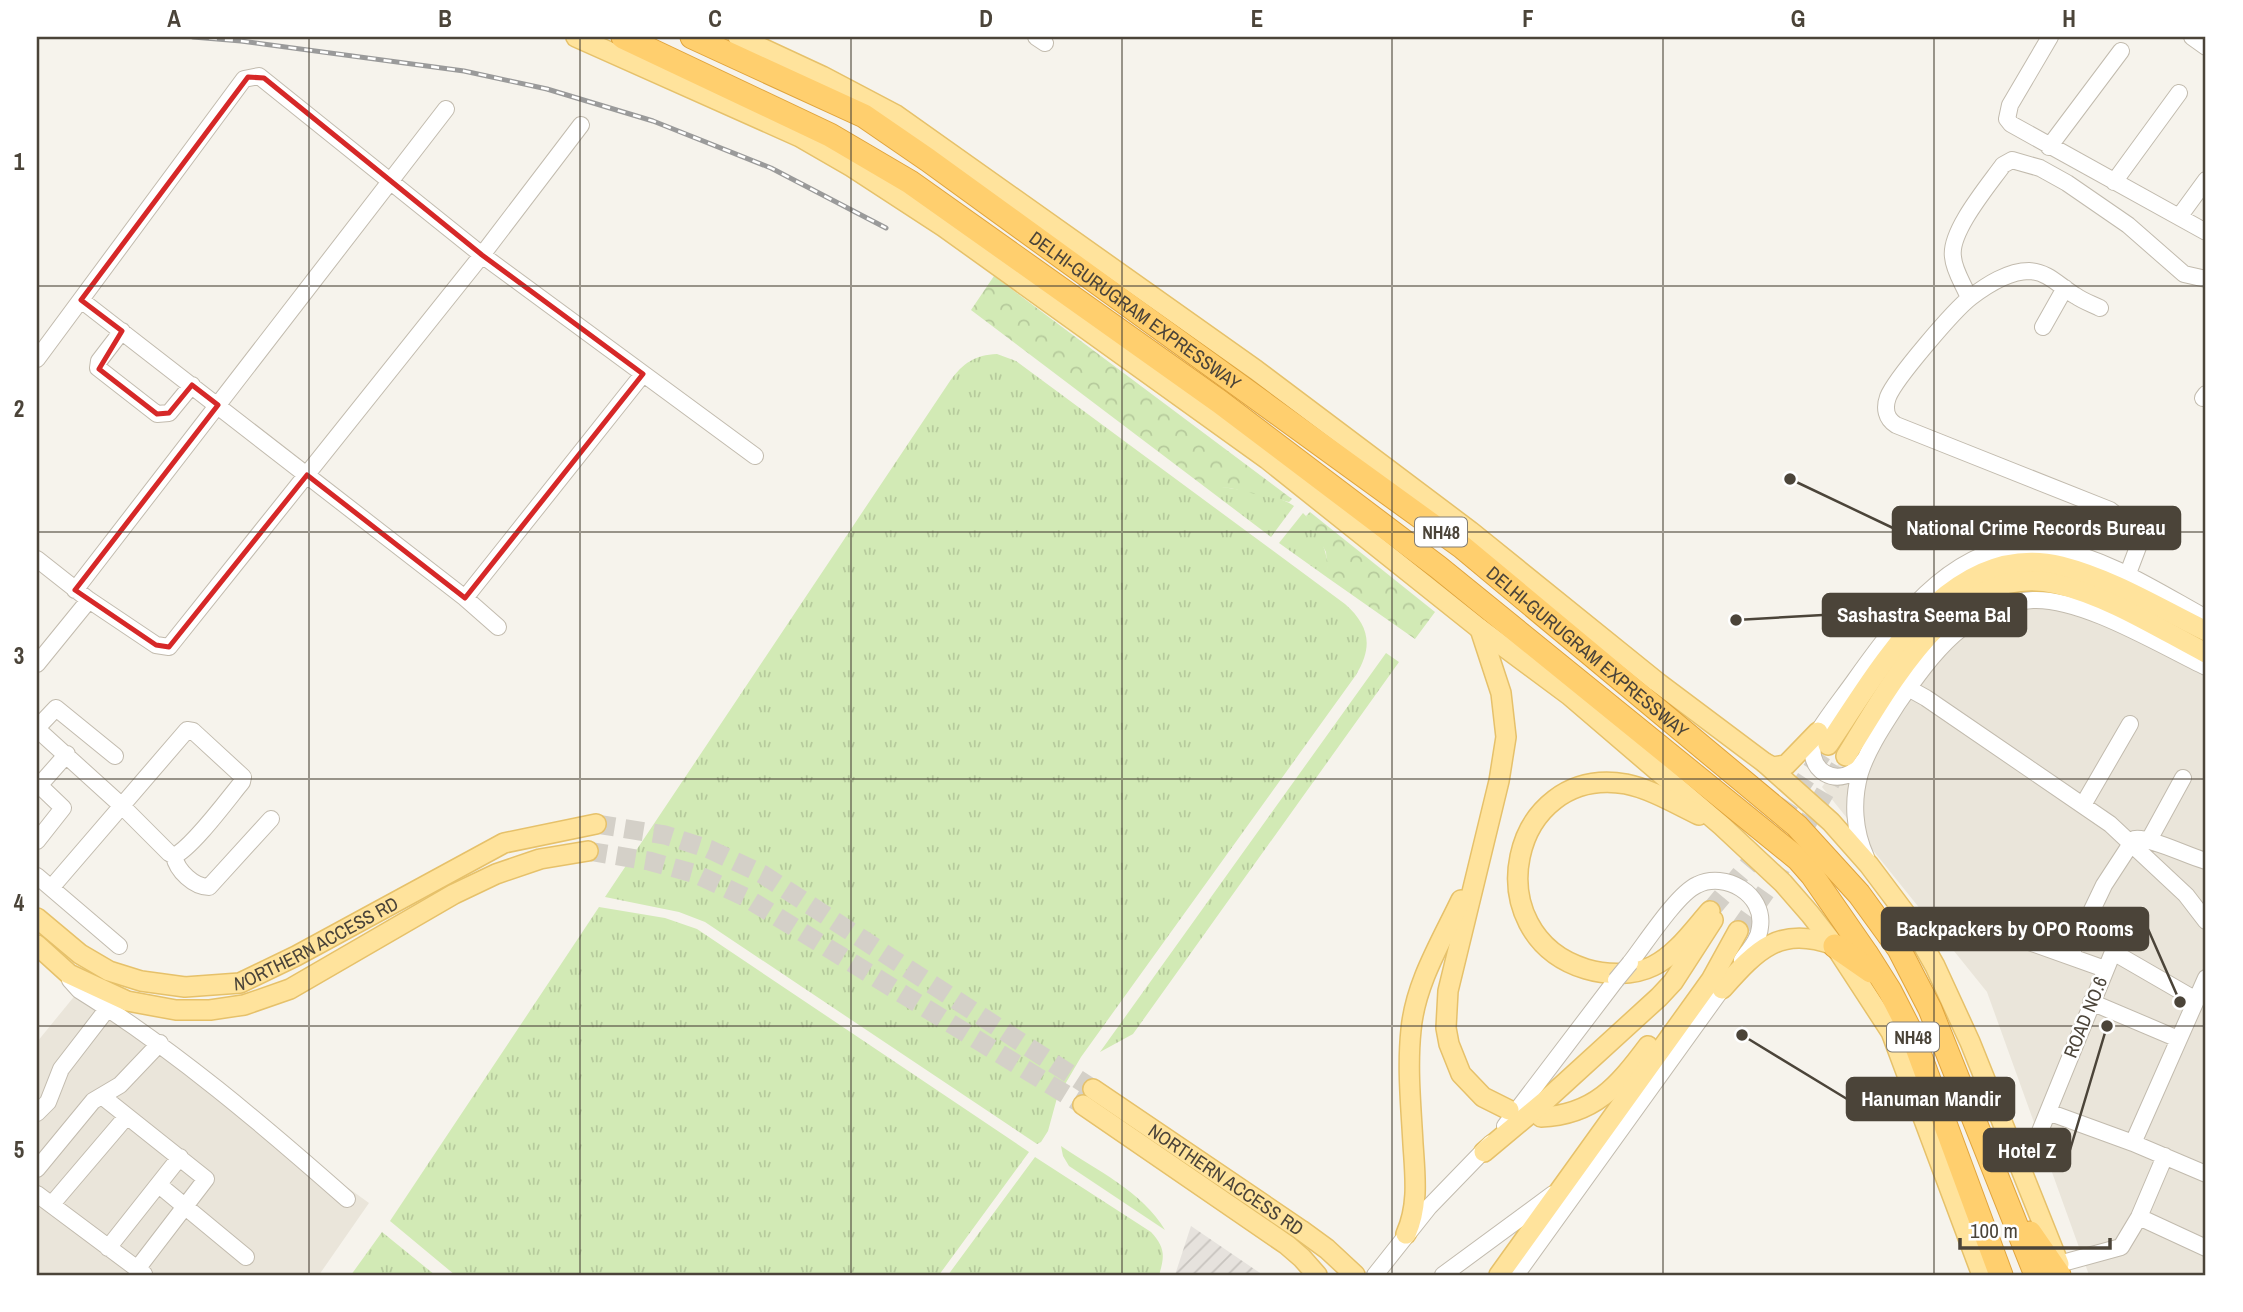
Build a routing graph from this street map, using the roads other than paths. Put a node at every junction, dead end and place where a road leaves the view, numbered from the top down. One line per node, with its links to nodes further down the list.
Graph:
1 (576, 37): 39 (main road)
2 (623, 37): 80 (highway, DELHI-GURUGRAM EXPRESSWAY / NH48)
3 (692, 37): 107 (highway, DELHI-GURUGRAM EXPRESSWAY / NH48)
4 (738, 37): 52 (main road)
5 (2050, 37): 12 (street)
6 (2192, 37): 7 (street)
7 (2206, 47)
8 (2121, 51): 12 (street)
9 (2179, 93): 15 (street)
10 (446, 109): 14 (street)
11 (581, 125): 18 (street)
12 (2049, 146): 15 (street)
13 (2206, 180): 16 (street)
14 (391, 182): 18 (street); 22 (street); 29 (street)
15 (2114, 182): 16 (street)
16 (2179, 217): 17 (street)
17 (2206, 232)
18 (482, 255): 27 (street); 31 (street)
19 (2206, 279): 21 (street)
20 (2065, 288): 21 (street); 23 (street); 24 (street)
21 (1969, 298): 33 (street)
22 (81, 300): 25 (street); 26 (street)
23 (2100, 307)
24 (2043, 327)
25 (122, 331): 28 (street); 28 (street)
26 (37, 359)
27 (643, 374): 30 (street); 35 (street)
28 (192, 385): 29 (street)
29 (218, 405): 31 (street); 34 (street)
30 (755, 456)
31 (307, 475): 35 (street); 36 (street)
32 (37, 559): 34 (street)
33 (2127, 576): 37 (street); 47 (street)
34 (75, 590): 36 (street)
35 (465, 598): 38 (street)
36 (89, 600): 42 (street)
37 (2206, 618)
38 (498, 628)
39 (1480, 629): 58 (main road); 60 (main road)
40 (2206, 631): 47 (main road)
41 (2206, 653): 50 (main road)
42 (37, 664)
43 (2206, 667): 44 (street)
44 (1908, 688): 51 (street); 55 (street)
45 (2130, 724): 55 (street)
46 (37, 728): 48 (street); 49 (street)
47 (1823, 738): 51 (street); 52 (main road)
48 (66, 754): 54 (street); 56 (street)
49 (115, 756)
50 (1846, 756)
51 (1865, 759): 67 (street)
52 (1765, 763): 67 (main road)
53 (2183, 778): 61 (street)
54 (38, 786): 62 (street)
55 (2083, 805): 63 (street)
56 (122, 806): 65 (street); 65 (street); 69 (street)
57 (271, 819): 65 (street)
58 (1490, 819): 89 (main road); 109 (main road)
59 (596, 824): 72 (main road, NORTHERN ACCESS RD)
60 (1722, 826): 75 (main road); 95 (main road)
61 (2149, 840): 63 (street); 66 (street)
62 (37, 841)
63 (2130, 843): 71 (street); 77 (street)
64 (589, 851): 79 (main road, NORTHERN ACCESS RD)
65 (174, 856)
66 (2206, 861)
67 (1869, 865): 99 (main road)
68 (37, 876): 69 (street)
69 (51, 888): 74 (street)
70 (37, 918): 72 (main road, NORTHERN ACCESS RD)
71 (2206, 921)
72 (60, 937): 76 (main road)
73 (2018, 938): 77 (street)
74 (119, 946)
75 (1835, 946): 80 (highway); 82 (main road); 122 (main road)
76 (42, 949): 79 (main road, NORTHERN ACCESS RD)
77 (2070, 956): 78 (street)
78 (2105, 969): 83 (street, ROAD NO.6); 84 (street, ROAD NO.6)
79 (69, 974): 85 (street)
80 (1882, 978): 122 (highway, NH48)
81 (2206, 978): 83 (street)
82 (1722, 989): 95 (street, bridge); 121 (street)
83 (2196, 1000): 86 (street)
84 (2091, 1002): 86 (street); 90 (street, ROAD NO.6)
85 (108, 1009): 87 (street); 91 (street)
86 (2178, 1040): 94 (street)
87 (160, 1043): 88 (street); 104 (street)
88 (103, 1097): 92 (street); 97 (street)
89 (1509, 1110)
90 (2048, 1112): 94 (street); 99 (street, ROAD NO.6)
91 (37, 1113)
92 (127, 1116): 98 (street); 105 (street)
93 (1541, 1117): 101 (main road)
94 (2133, 1143): 96 (street)
95 (1484, 1152): 109 (street)
96 (2165, 1156): 100 (street); 108 (street)
97 (40, 1157)
98 (180, 1157): 102 (street); 106 (street)
99 (2023, 1173): 115 (main road)
100 (2206, 1174)
101 (1566, 1184): 119 (street); 120 (main road)
102 (159, 1185): 106 (street); 110 (street)
103 (37, 1194): 105 (street)
104 (347, 1199)
105 (52, 1204): 110 (street)
106 (185, 1206): 112 (street); 114 (street)
107 (2008, 1206): 113 (highway, NH48); 115 (highway)
108 (2139, 1217): 111 (street); 115 (street)
109 (1406, 1234): 118 (street)
110 (108, 1248): 114 (street)
111 (2206, 1248)
112 (246, 1257)
113 (2033, 1267)
114 (141, 1272)
115 (2060, 1272)
116 (1317, 1275): 117 (main road, NORTHERN ACCESS RD)
117 (1355, 1275)
118 (1375, 1275)
119 (1443, 1275)
120 (1499, 1275)
121 (1516, 1275)
122 (1995, 1275)

